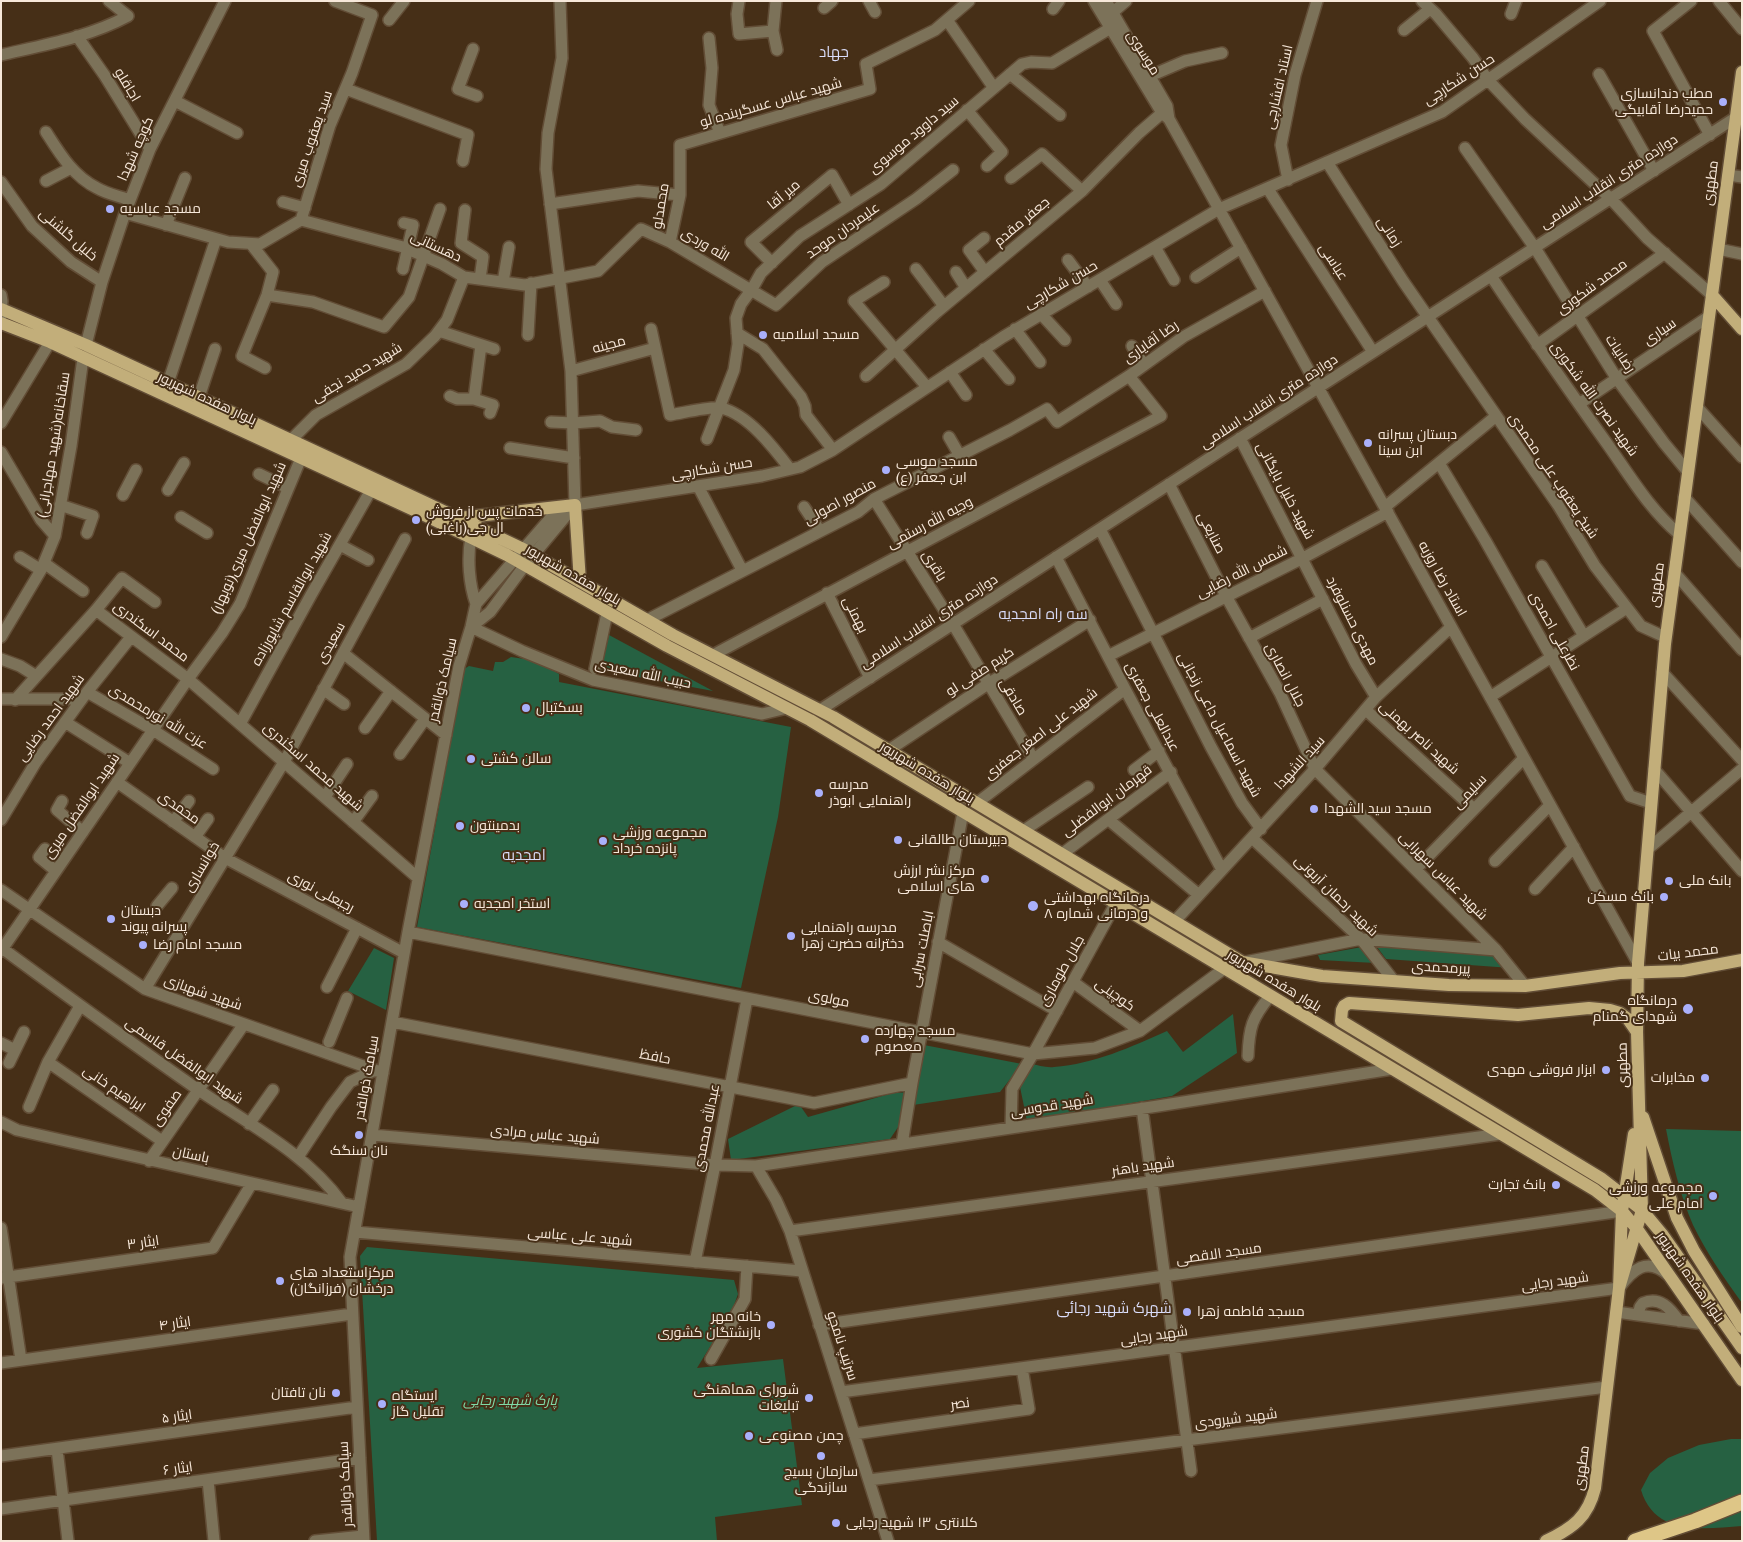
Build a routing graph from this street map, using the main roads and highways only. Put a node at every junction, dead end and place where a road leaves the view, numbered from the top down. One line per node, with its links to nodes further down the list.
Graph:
1 (1742, 72): 2 (main road, مطهری)
2 (1740, 103): 3 (main road, مطهری)
3 (1712, 295): 5 (main road); 12 (main road, مطهری)
4 (1, 314): 6 (main road, بلوار هفده شهریور); 6 (main road, بلوار هفده شهریور)
5 (1742, 329)
6 (85, 352): 7 (main road, بلوار هفده شهریور); 8 (main road, بلوار هفده شهریور)
7 (459, 518): 8 (main road, بلوار هفده شهریور); 9 (main road)
8 (524, 557): 9 (main road, بلوار هفده شهریور); 17 (main road, بلوار هفده شهریور)
9 (580, 582): 11 (main road, بلوار هفده شهریور)
10 (1742, 960): 12 (main road, محمد بیات)
11 (1242, 962): 12 (main road, پیرمحمدی)
12 (1638, 968): 13 (main road, مطهری)
13 (1637, 1032): 14 (main road, مطهری); 15 (main road, بلوار هفده شهریور)
14 (1639, 1105): 15 (main road); 16 (main road); 20 (main road)
15 (1624, 1195): 16 (main road, بلوار هفده شهریور); 17 (main road)
16 (1642, 1210): 18 (main road); 21 (main road, بلوار هفده شهریور)
17 (1622, 1211): 18 (main road, بلوار هفده شهریور); 19 (main road)
18 (1637, 1228): 19 (main road); 22 (main road, بلوار هفده شهریور)
19 (1619, 1288): 24 (main road, مطهری)
20 (1742, 1327)
21 (1742, 1348)
22 (1742, 1380)
23 (1742, 1502): 25 (highway)
24 (1546, 1541)
25 (1635, 1541)

